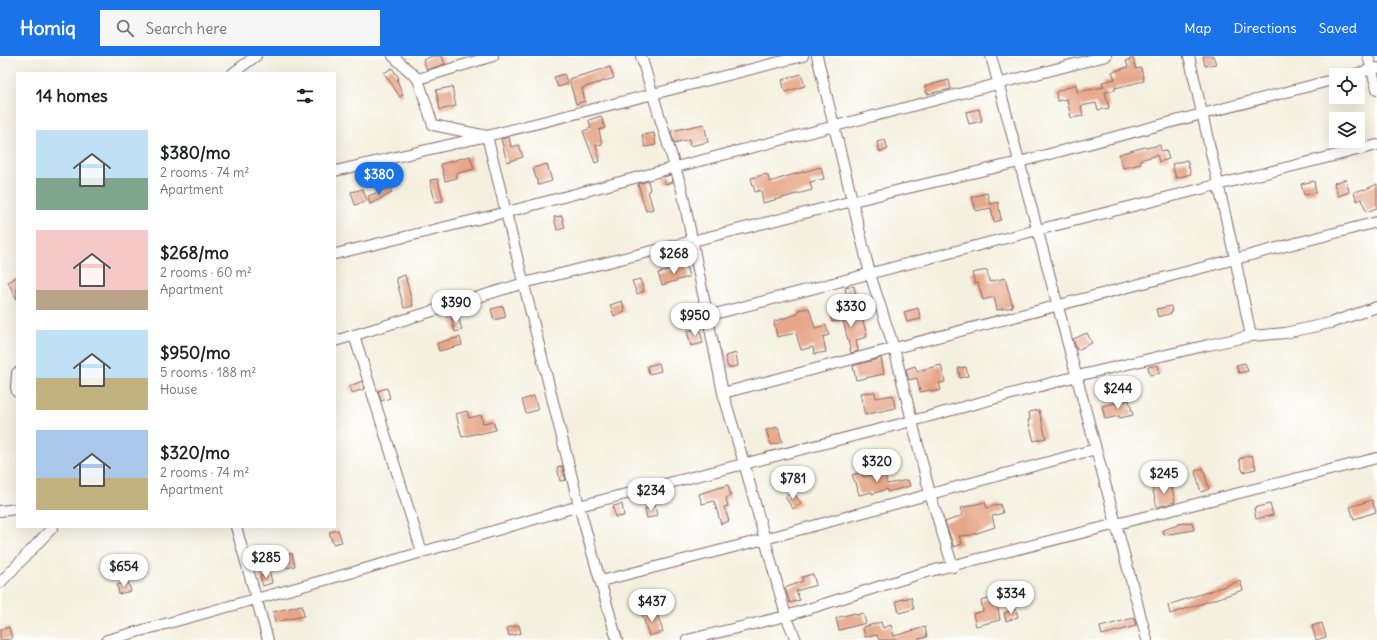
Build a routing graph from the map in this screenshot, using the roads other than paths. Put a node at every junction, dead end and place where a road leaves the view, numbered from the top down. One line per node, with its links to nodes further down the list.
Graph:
1 (256, 56): 12 (street)
2 (393, 56): 13 (street)
3 (494, 56): 13 (street)
4 (641, 56): 17 (street)
5 (803, 56): 17 (street)
6 (817, 56): 19 (street)
7 (991, 56): 15 (street)
8 (1106, 56): 15 (street)
9 (1189, 56): 18 (street)
10 (1368, 56): 11 (street)
11 (1374, 69): 16 (street)
12 (234, 72)
13 (418, 79): 20 (street)
14 (1329, 81): 18 (street)
15 (998, 83): 19 (street); 22 (street)
16 (1377, 89)
17 (653, 94): 20 (street); 23 (street)
18 (1202, 114): 22 (street); 25 (street)
19 (834, 125): 23 (street); 26 (street)
20 (487, 136): 24 (street); 27 (street)
21 (1377, 145): 25 (street)
22 (1019, 162): 26 (street); 29 (street)
23 (676, 167): 27 (street); 30 (street)
24 (336, 171)
25 (1217, 185): 29 (street); 32 (street)
26 (852, 201): 30 (street); 33 (street)
27 (507, 212): 31 (street); 34 (street)
28 (1377, 222): 32 (street)
29 (1037, 230): 33 (street); 35 (street)
30 (692, 241): 34 (street); 37 (street)
31 (336, 254)
32 (1235, 258): 35 (street); 39 (street)
33 (870, 274): 37 (street); 41 (street)
34 (524, 283): 38 (street); 49 (street)
35 (1058, 305): 41 (street); 42 (street)
36 (1377, 307): 39 (street)
37 (707, 316): 43 (street)
38 (354, 335): 40 (street); 56 (street)
39 (1251, 336): 42 (street)
40 (336, 341)
41 (894, 348): 43 (street); 44 (street)
42 (1077, 376): 44 (street); 45 (street)
43 (723, 393): 47 (street)
44 (912, 421): 47 (street); 48 (street)
45 (1096, 449): 48 (street); 52 (street)
46 (1377, 458): 52 (street)
47 (744, 463): 49 (street); 55 (street)
48 (930, 494): 55 (street); 57 (street)
49 (579, 506): 56 (street); 58 (street)
50 (16, 509): 51 (street)
51 (0, 511)
52 (1116, 524): 57 (street); 67 (street)
53 (52, 528): 59 (street)
54 (236, 528): 60 (street)
55 (765, 539): 58 (street); 61 (street)
56 (422, 552): 60 (street)
57 (953, 567): 61 (street)
58 (600, 581): 64 (street)
59 (0, 583)
60 (257, 598): 62 (street); 63 (street)
61 (786, 616): 65 (street); 66 (street)
62 (107, 640)
63 (268, 640)
64 (617, 640)
65 (687, 640)
66 (796, 640)
67 (1147, 640)

